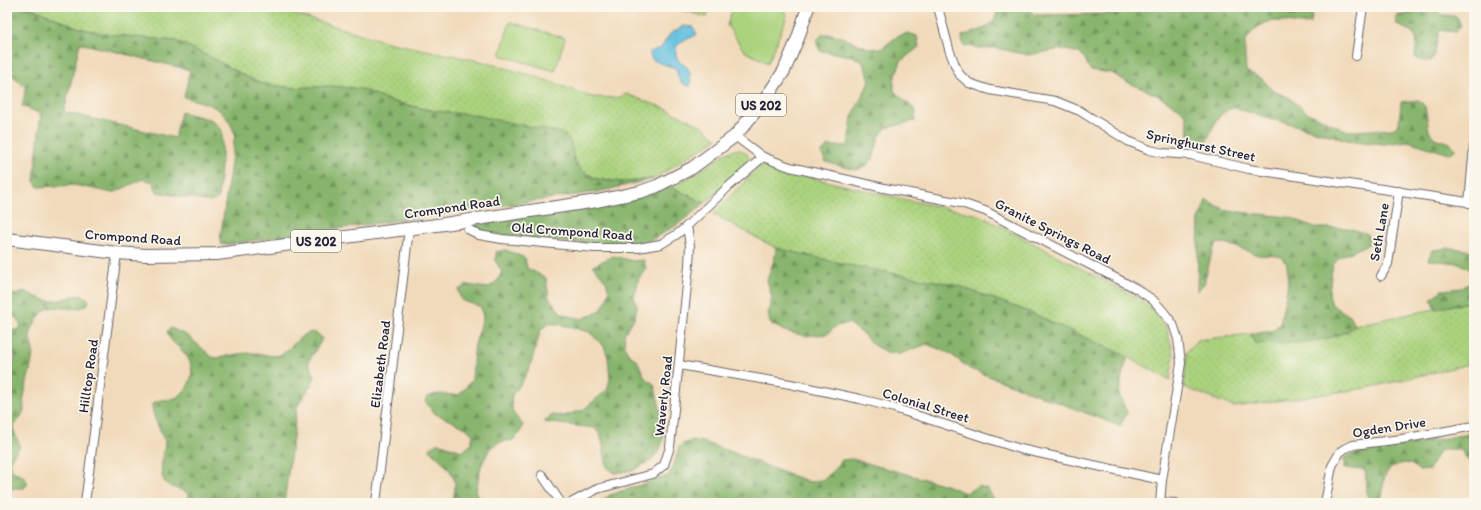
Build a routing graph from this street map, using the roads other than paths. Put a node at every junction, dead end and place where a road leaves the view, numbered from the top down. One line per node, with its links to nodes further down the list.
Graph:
1 (808, 7): 5 (highway, Crompond Road / US 202)
2 (938, 7): 8 (street, Springhurst Street)
3 (1363, 7): 4 (street)
4 (1356, 56)
5 (735, 136): 7 (street, Granite Springs Road); 11 (highway, Crompond Road / US 202)
6 (1474, 146): 9 (street)
7 (763, 157): 10 (street, Old Crompond Road); 19 (street, Granite Springs Road)
8 (1399, 192): 9 (street, Springhurst Street); 15 (street, Seth Lane)
9 (1472, 203)
10 (687, 226): 12 (street, Old Crompond Road); 16 (street, Waverly Road)
11 (409, 229): 14 (highway, Crompond Road / US 202); 22 (street, Elizabeth Road)
12 (468, 229)
13 (7, 239): 14 (highway, Crompond Road / US 202)
14 (117, 253): 21 (street, Hilltop Road)
15 (1381, 276)
16 (679, 365): 19 (street, Colonial Street); 24 (street, Waverly Road)
17 (1474, 426): 26 (street, Ogden Drive)
18 (542, 475): 23 (street)
19 (1162, 480): 20 (street, Granite Springs Road)
20 (1160, 502): 25 (street)
21 (85, 503)
22 (376, 503)
23 (561, 503)
24 (571, 503)
25 (1176, 503)
26 (1325, 503)

